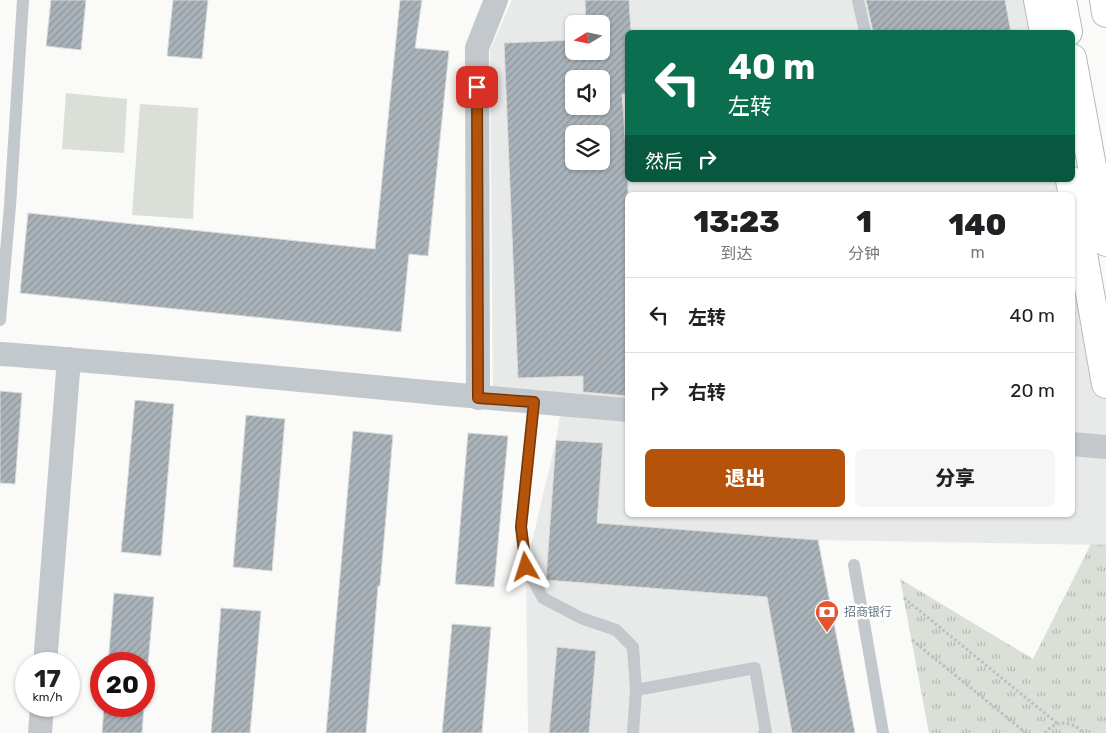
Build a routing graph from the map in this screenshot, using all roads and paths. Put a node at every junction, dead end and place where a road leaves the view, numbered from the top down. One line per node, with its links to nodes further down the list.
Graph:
1 (23, 0): 14 (lane)
2 (496, 0): 18 (street)
3 (858, 0): 8 (lane)
4 (1038, 0): 9 (main road)
5 (1062, 0): 10 (main road)
6 (1104, 0): 7 (main road)
7 (1106, 13)
8 (865, 30)
9 (1044, 30)
10 (1068, 30)
11 (1075, 74): 13 (main road)
12 (1075, 208): 17 (main road)
13 (1106, 242)
14 (0, 320)
15 (0, 354): 16 (street)
16 (69, 359): 18 (street); 26 (street)
17 (1106, 384)
18 (478, 398): 19 (street)
19 (534, 402): 20 (street); 27 (lane)
20 (625, 410)
21 (1075, 444): 22 (street)
22 (1106, 447)
23 (854, 565): 33 (lane)
24 (904, 598): 29 (path)
25 (912, 640): 34 (path)
26 (46, 652)
27 (636, 690): 31 (lane); 32 (lane)
28 (41, 717): 30 (street)
29 (1058, 724): 35 (path); 36 (path)
30 (40, 733)
31 (632, 733)
32 (764, 733)
33 (883, 733)
34 (1026, 733)
35 (1045, 733)
36 (1083, 733)

